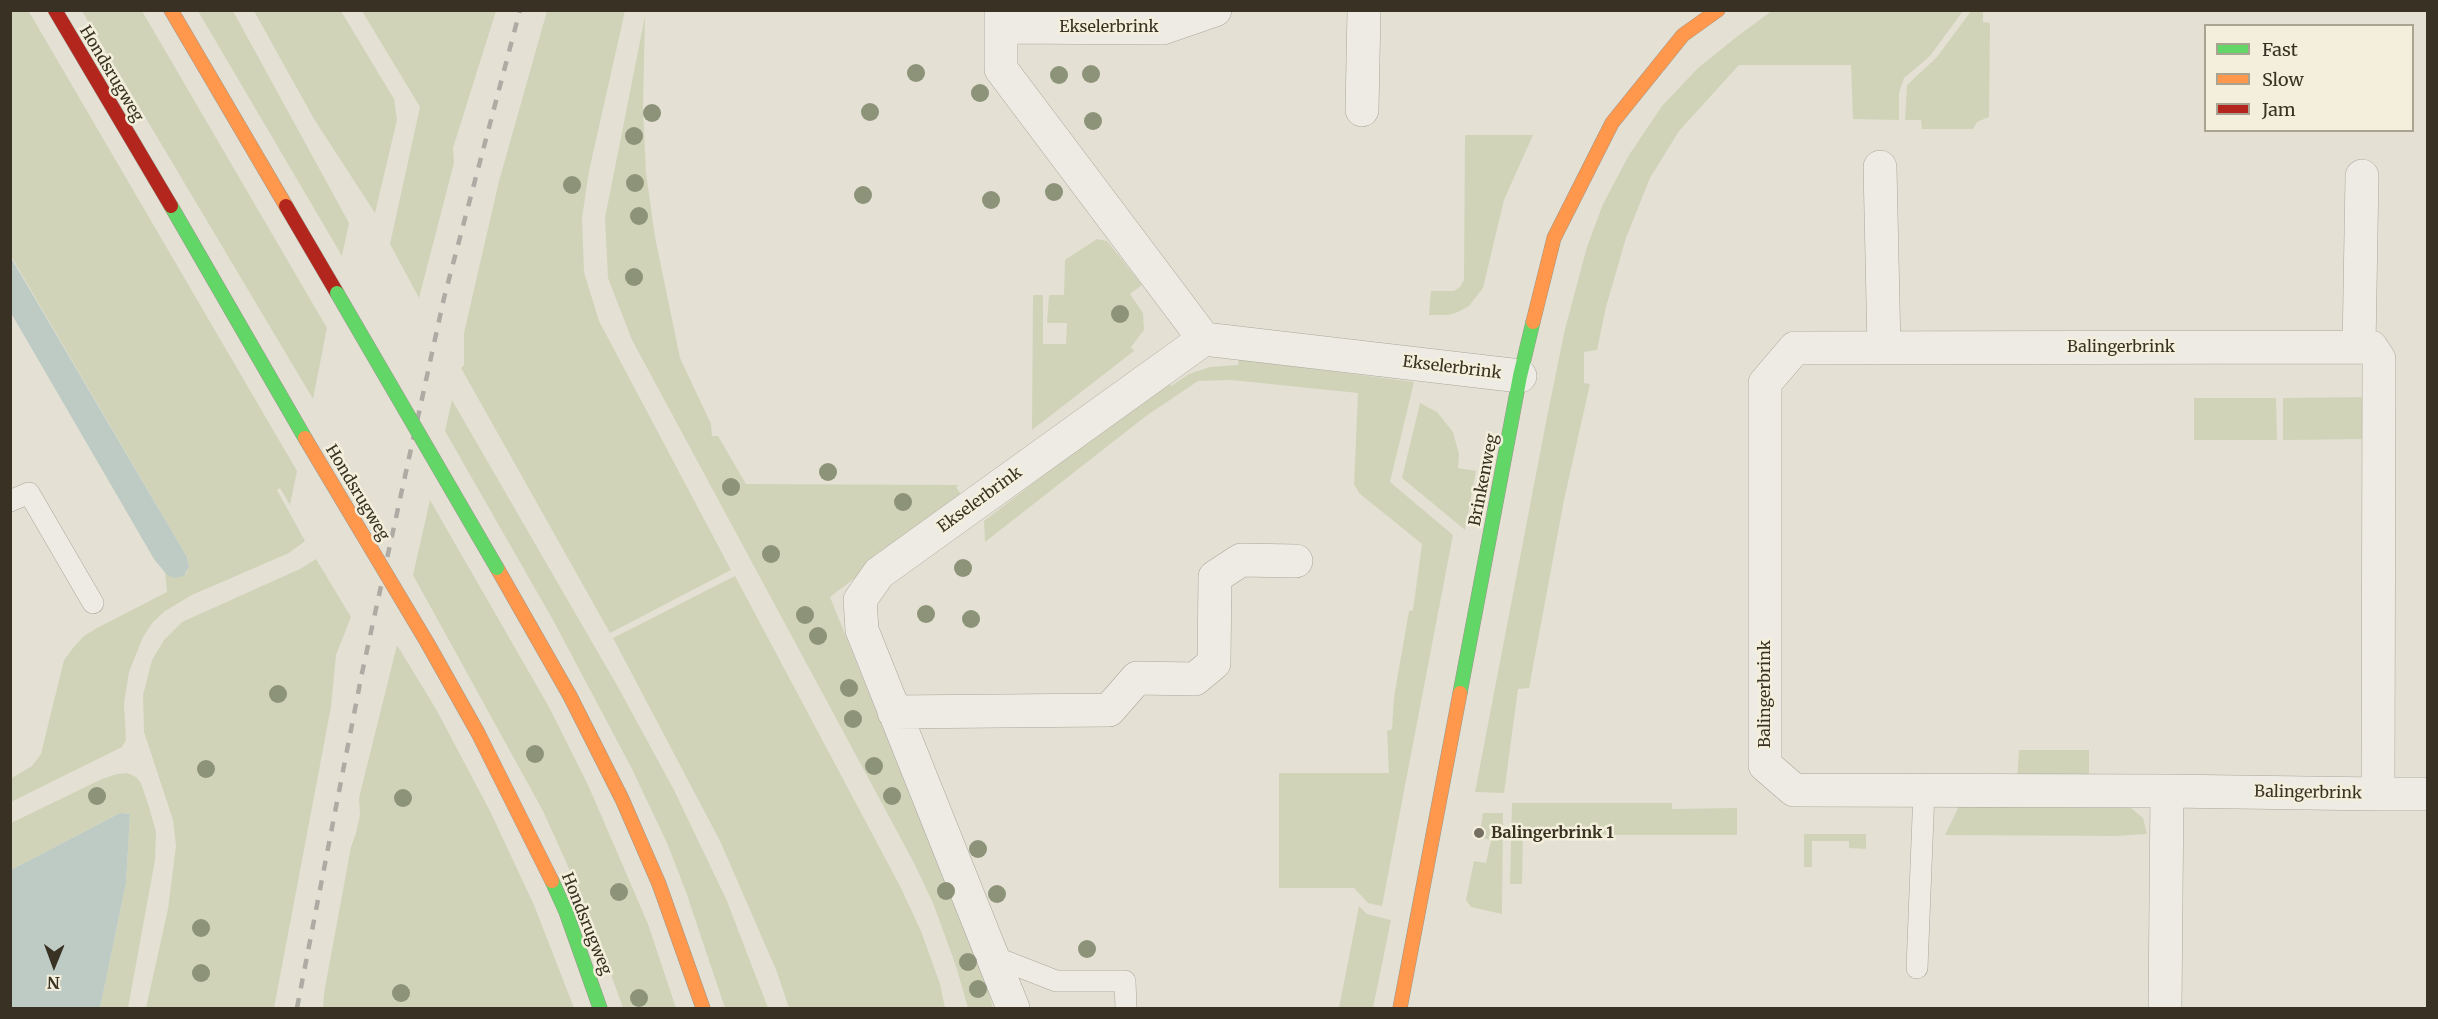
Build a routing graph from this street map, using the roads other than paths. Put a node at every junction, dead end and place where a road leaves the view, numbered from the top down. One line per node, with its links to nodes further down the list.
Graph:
1 (55, 10): 24 (main road, Hondsrugweg, bridge)
2 (171, 10): 25 (main road, bridge)
3 (1215, 10): 6 (street, Ekselerbrink)
4 (1364, 10): 7 (street)
5 (1718, 10): 13 (main road, Brinkenweg)
6 (1001, 19): 10 (street, Ekselerbrink)
7 (1362, 110)
8 (1880, 167): 12 (street)
9 (2362, 176): 11 (street)
10 (1204, 339): 13 (street, Ekselerbrink); 17 (street, Ekselerbrink)
11 (2359, 347): 12 (street, Balingerbrink); 21 (street, Balingerbrink)
12 (1884, 348): 18 (street, Balingerbrink)
13 (1521, 376): 28 (main road, Brinkenweg)
14 (10, 501): 16 (lane)
15 (1296, 561): 17 (street)
16 (93, 603)
17 (894, 712): 22 (street, Ekselerbrink)
18 (1924, 791): 19 (street, Balingerbrink); 23 (lane)
19 (2167, 791): 21 (street, Balingerbrink); 29 (street)
20 (2427, 794): 21 (street, Balingerbrink)
21 (2378, 795)
22 (992, 956): 26 (street, Ekselerbrink); 27 (lane)
23 (1917, 968)
24 (600, 1008)
25 (703, 1008)
26 (1013, 1008)
27 (1126, 1008)
28 (1400, 1008)
29 (2165, 1008)

